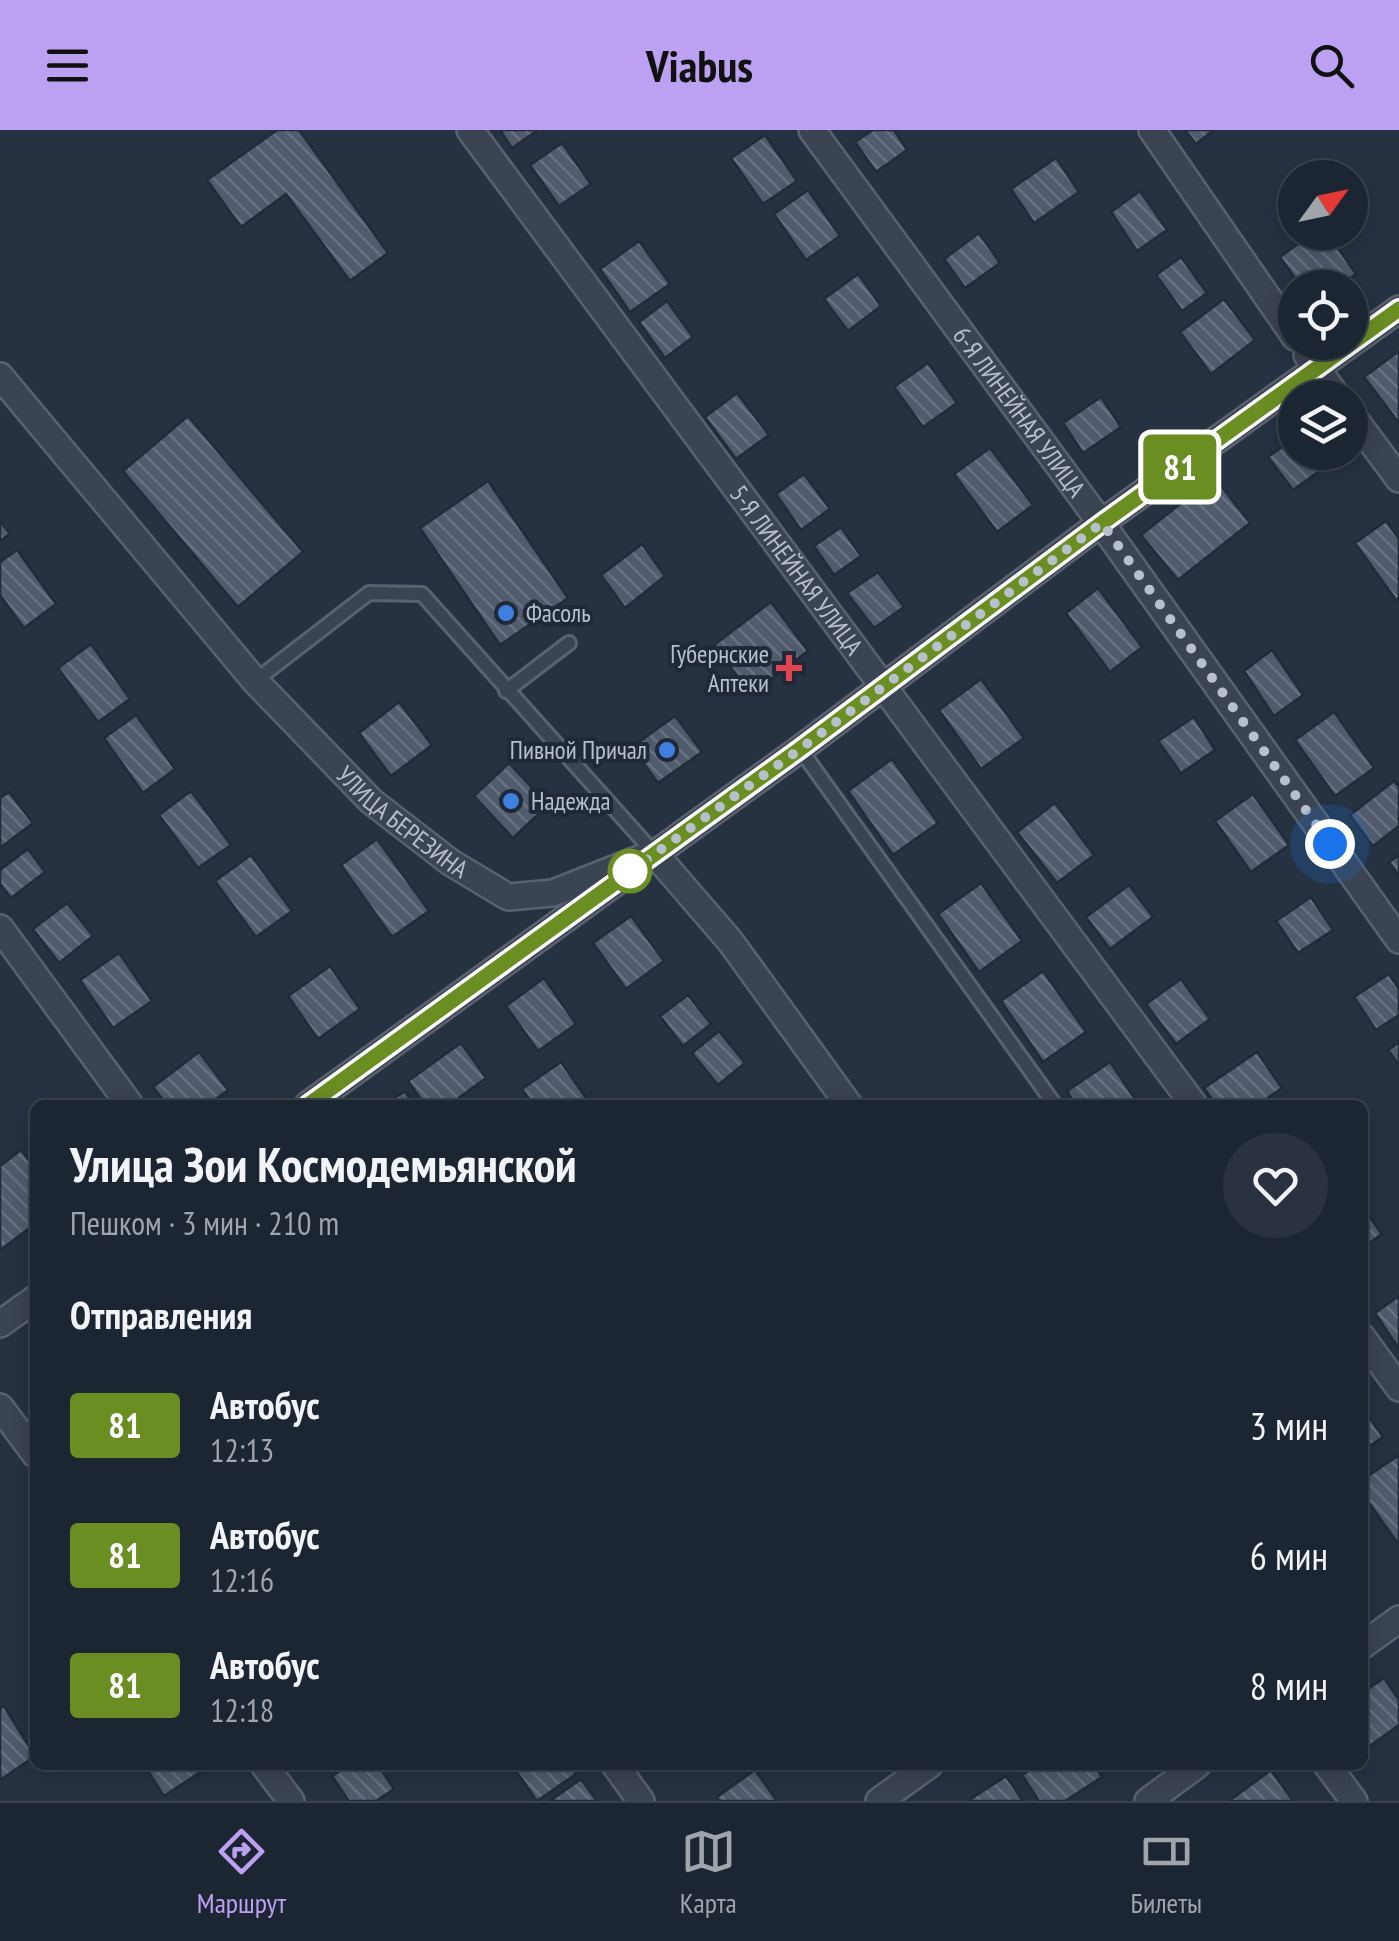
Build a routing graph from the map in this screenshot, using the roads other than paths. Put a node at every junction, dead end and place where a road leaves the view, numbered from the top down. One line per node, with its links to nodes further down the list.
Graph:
1 (470, 130): 15 (street, 5-Я ЛИНЕЙНАЯ УЛИЦА)
2 (812, 130): 12 (street, 6-Я ЛИНЕЙНАЯ УЛИЦА)
3 (1152, 130): 5 (street)
4 (1399, 309): 7 (street)
5 (1278, 312)
6 (1311, 360): 7 (street)
7 (1317, 369): 9 (street); 12 (street)
8 (0, 376): 14 (street, УЛИЦА БЕРЕЗИНА)
9 (1325, 380)
10 (1368, 438): 11 (street)
11 (1399, 480)
12 (1102, 523): 15 (street); 20 (street, 6-Я ЛИНЕЙНАЯ УЛИЦА)
13 (569, 643): 16 (lane)
14 (255, 681): 16 (lane); 18 (street, УЛИЦА БЕРЕЗИНА)
15 (884, 686): 17 (street); 25 (street, 5-Я ЛИНЕЙНАЯ УЛИЦА)
16 (506, 691): 18 (lane)
17 (800, 749): 18 (street); 24 (lane)
18 (654, 853): 22 (street); 23 (street)
19 (0, 928): 21 (street)
20 (1399, 940)
21 (126, 1100)
22 (315, 1100)
23 (845, 1100)
24 (1051, 1100)
25 (1190, 1100)
26 (30, 1303): 27 (street)
27 (0, 1324)
28 (1368, 1345): 29 (street)
29 (1399, 1388)
30 (0, 1407): 31 (street)
31 (30, 1447)
32 (1399, 1619): 33 (street)
33 (1368, 1641)
34 (271, 1770): 39 (street)
35 (619, 1770): 40 (street)
36 (922, 1770): 41 (street)
37 (1190, 1770): 42 (street)
38 (1332, 1770): 43 (street)
39 (291, 1801)
40 (641, 1801)
41 (879, 1801)
42 (1148, 1801)
43 (1354, 1801)

